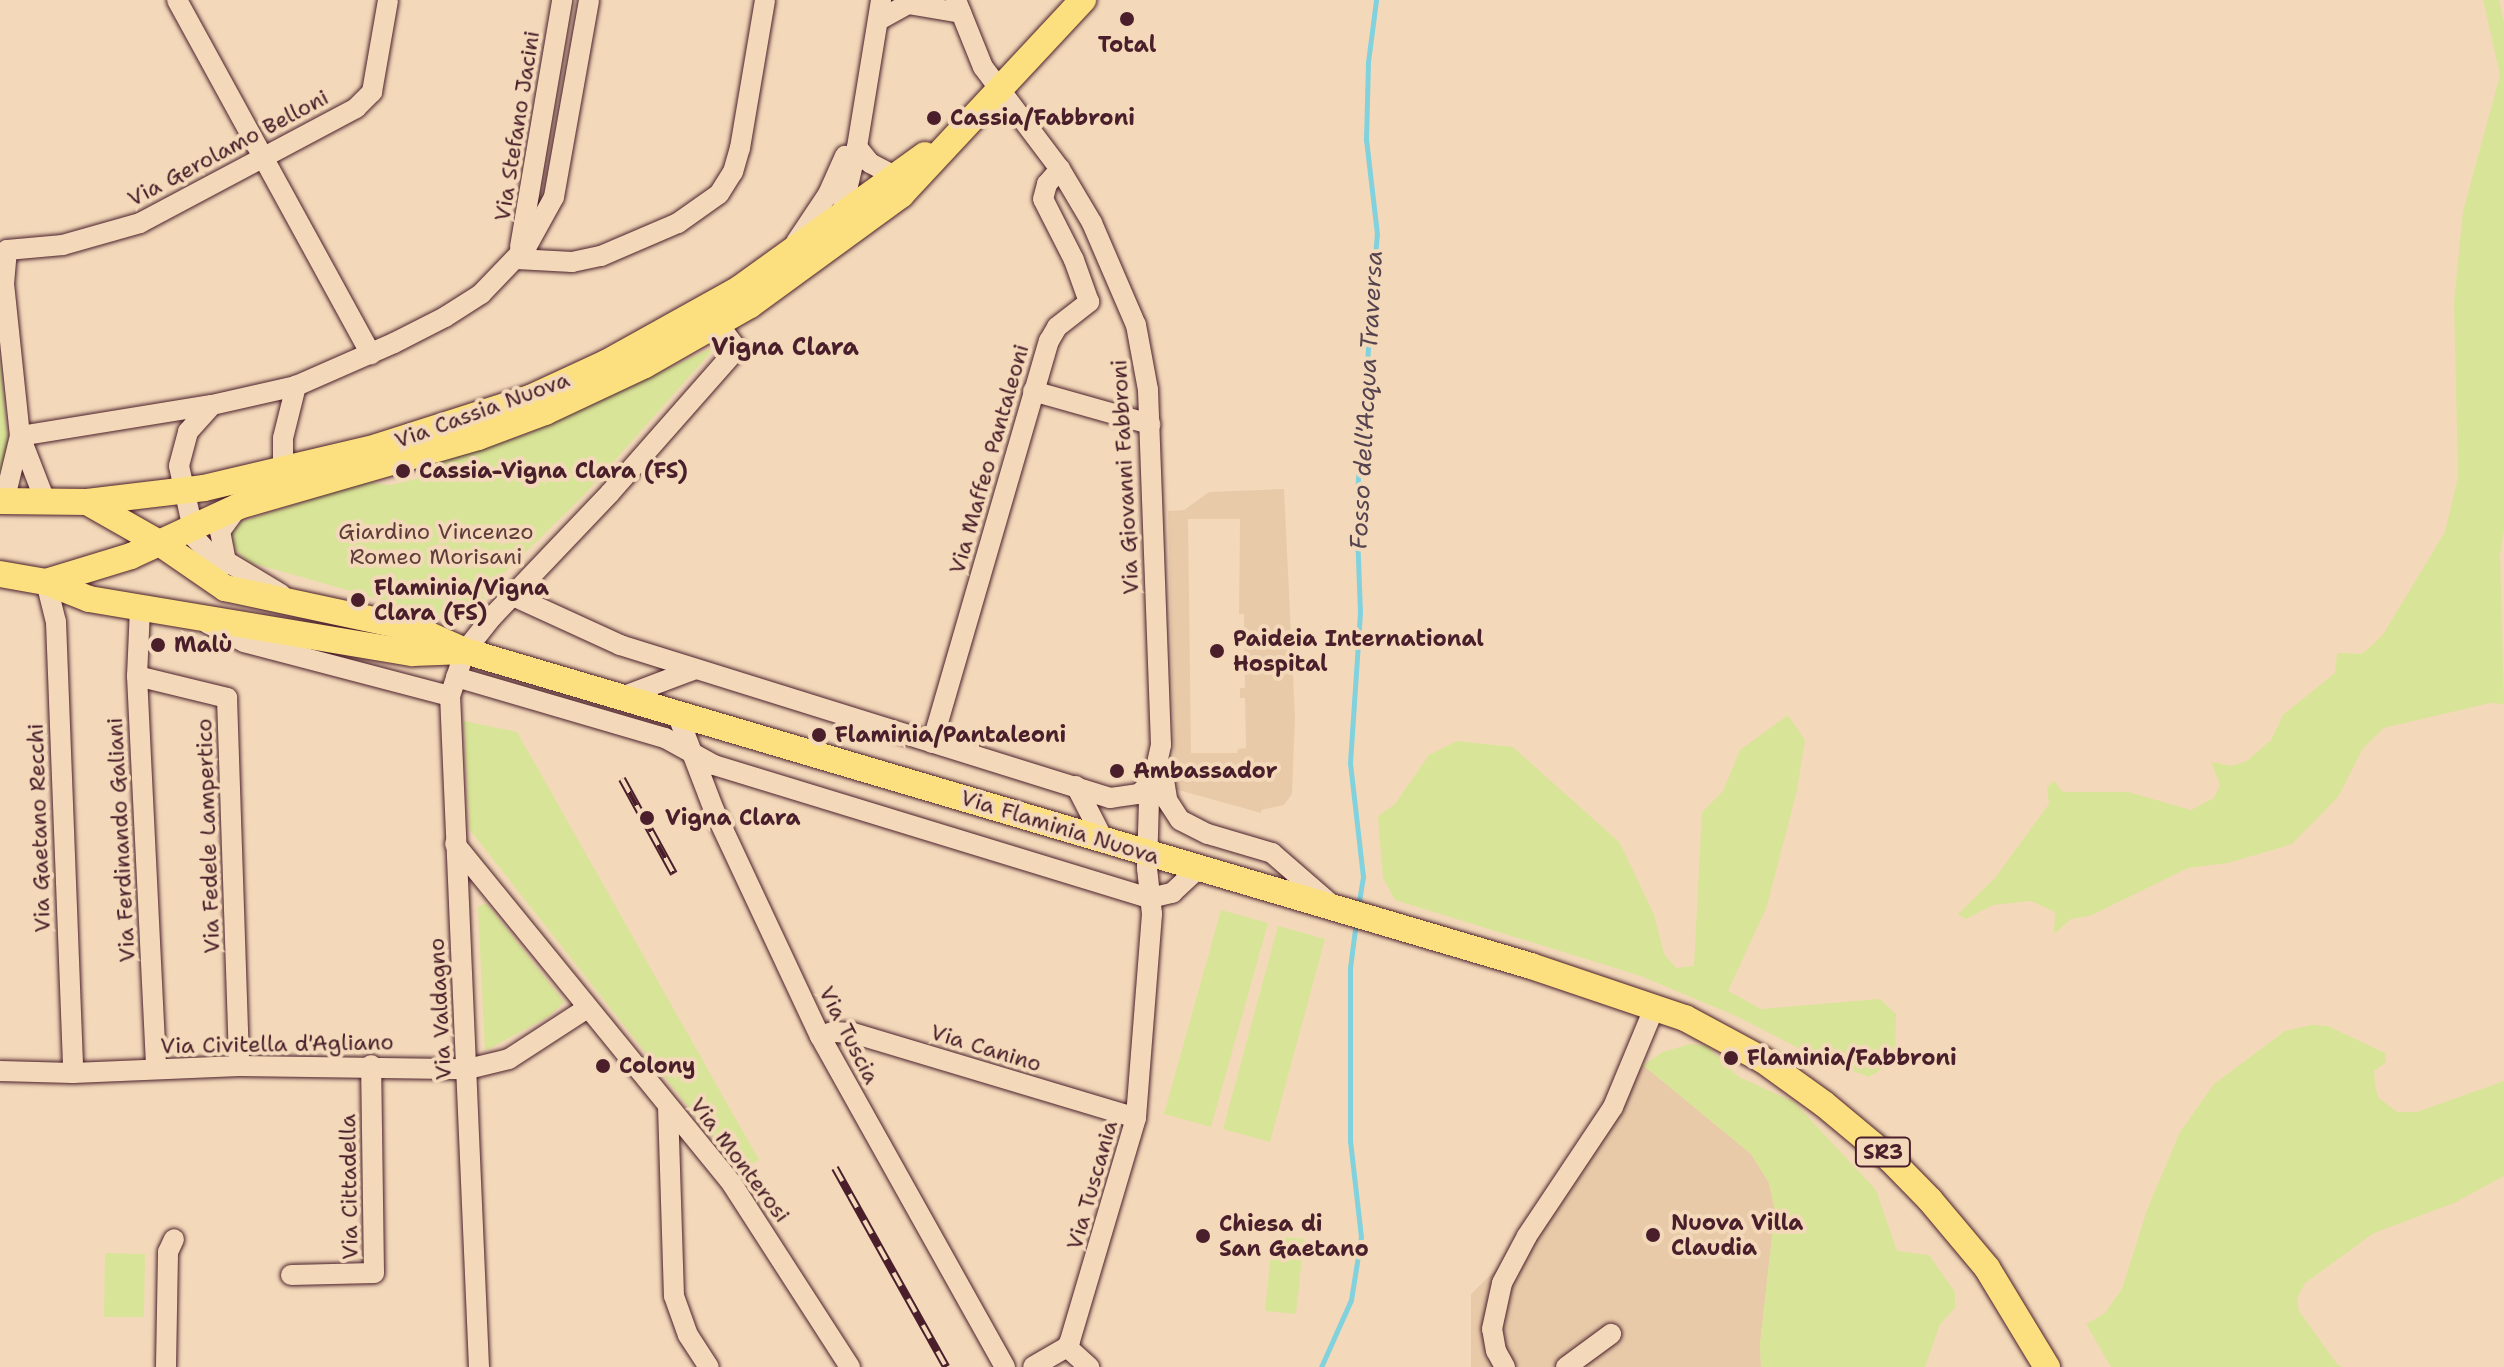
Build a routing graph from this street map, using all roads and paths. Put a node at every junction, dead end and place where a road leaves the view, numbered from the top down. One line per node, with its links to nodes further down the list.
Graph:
1 (177, 0): 13 (street)
2 (388, 0): 13 (street, Via Gerolamo Belloni)
3 (562, 0): 18 (street, Via Stefano Jacini)
4 (589, 0): 18 (street, Via Stefano Jacini)
5 (765, 0): 18 (street)
6 (1083, 0): 9 (main road, Via Cassia Nuova)
7 (958, 6): 8 (street); 9 (street, Via Giovanni Fabbroni)
8 (880, 10): 10 (street)
9 (999, 89): 11 (main road, Via Cassia Nuova); 14 (street, Via Giovanni Fabbroni)
10 (862, 102): 12 (street); 17 (street)
11 (949, 141): 15 (main road, Via Cassia Nuova); 17 (main road, Via Cassia Nuova)
12 (857, 147): 15 (street); 16 (street)
13 (265, 159): 20 (street); 25 (street, Via Gerolamo Belloni)
14 (1060, 169): 22 (street, Via Maffeo Pantaleoni); 24 (street, Via Giovanni Fabbroni)
15 (894, 176): 16 (main road, Via Cassia Nuova)
16 (841, 215): 17 (main road, Via Cassia Nuova)
17 (799, 258): 19 (main road, Via Cassia Nuova); 26 (main road, Via Cassia Nuova)
18 (517, 259): 20 (street, Via Stefano Jacini)
19 (718, 324): 31 (main road, Via Cassia Nuova); 37 (street)
20 (371, 354): 21 (street, Via Stefano Jacini)
21 (296, 386): 23 (street, Via Stefano Jacini); 26 (street)
22 (1033, 391): 24 (street); 47 (street, Via Maffeo Pantaleoni)
23 (212, 405): 25 (street, Via Stefano Jacini); 27 (street)
24 (1150, 424): 48 (street, Via Giovanni Fabbroni)
25 (20, 436): 28 (street); 30 (street)
26 (283, 470): 27 (main road, Via Cassia Nuova)
27 (182, 492): 29 (main road, Via Cassia Nuova); 32 (street, Via Flaminia Nuova)
28 (2, 502): 30 (main road, Via Cassia Nuova)
29 (87, 502): 30 (main road, Via Cassia Nuova); 33 (main road, Via Flaminia Nuova)
30 (46, 503)
31 (239, 506): 32 (main road, Via Cassia Nuova); 34 (street)
32 (191, 529): 33 (main road, Via Cassia Nuova); 34 (street, Via Flaminia Nuova)
33 (161, 544): 36 (main road, Via Cassia Nuova); 38 (main road, Via Flaminia Nuova)
34 (228, 564): 38 (street, Via Flaminia Nuova)
35 (0, 574): 36 (main road)
36 (46, 582): 39 (main road, Via Flaminia Nuova); 66 (street, Via Gaetano Recchi)
37 (511, 595): 41 (street); 42 (street, Via Flaminia Nuova)
38 (302, 605): 41 (main road, Via Flaminia Nuova)
39 (140, 608): 40 (main road, Via Flaminia Nuova); 43 (street, Via Ferdinando Galiani)
40 (193, 616): 41 (main road, Via Flaminia Nuova); 44 (street, Via Flaminia Nuova)
41 (465, 651): 44 (street, Via Valdagno); 45 (main road, Via Flaminia Nuova)
42 (693, 670): 45 (street); 47 (street, Via Flaminia Nuova)
43 (137, 676): 62 (street, Via Fedele Lampertico); 63 (street, Via Ferdinando Galiani)
44 (453, 687): 49 (street, Via Flaminia Nuova); 53 (street, Via Valdagno)
45 (624, 696): 46 (main road, Via Flaminia Nuova)
46 (676, 711): 49 (street, Via Tuscia); 52 (main road, Via Flaminia Nuova)
47 (932, 743): 51 (street, Via Flaminia Nuova)
48 (1161, 745): 50 (street, Via Giovanni Fabbroni); 57 (street)
49 (692, 753): 56 (street, Via Flaminia Nuova); 60 (street, Via Tuscia)
50 (1152, 781): 51 (street, Via Flaminia Nuova); 54 (street, Via Giovanni Fabbroni)
51 (1076, 786): 52 (street)
52 (1103, 839): 54 (main road, Via Flaminia Nuova)
53 (455, 844): 59 (street, Via Monterosi); 64 (street, Via Valdagno)
54 (1147, 853): 55 (main road, Via Flaminia Nuova); 56 (street, Via Tuscania)
55 (1199, 868): 56 (street); 57 (main road, Via Flaminia Nuova)
56 (1150, 898): 68 (street, Via Tuscania)
57 (1336, 909): 58 (main road, Via Flaminia Nuova / SR3)
58 (1655, 1006): 81 (street); 83 (main road, Via Flaminia Nuova / SR3)
59 (586, 1009): 64 (street, Via Civitella d'Agliano); 67 (street, Via Monterosi)
60 (820, 1036): 68 (street, Via Canino); 78 (street, Via Tuscia)
61 (371, 1065): 62 (street, Via Civitella d'Agliano); 64 (street, Via Civitella d'Agliano); 70 (street, Via Cittadella)
62 (239, 1066): 63 (street, Via Civitella d'Agliano)
63 (156, 1069): 66 (street, Via Civitella d'Agliano)
64 (468, 1069): 75 (street, Via Valdagno)
65 (0, 1071): 66 (street, Via Civitella d'Agliano)
66 (73, 1073)
67 (668, 1106): 73 (street, Via Monterosi); 76 (street)
68 (1136, 1118): 72 (street, Via Tuscania)
69 (174, 1239): 74 (street)
70 (291, 1275)
71 (1611, 1334): 82 (street)
72 (1067, 1347): 79 (street); 80 (street)
73 (845, 1358): 77 (street)
74 (166, 1367)
75 (479, 1367)
76 (709, 1367)
77 (828, 1367)
78 (1005, 1367)
79 (1033, 1367)
80 (1089, 1367)
81 (1505, 1367)
82 (1566, 1367)
83 (2047, 1367)

